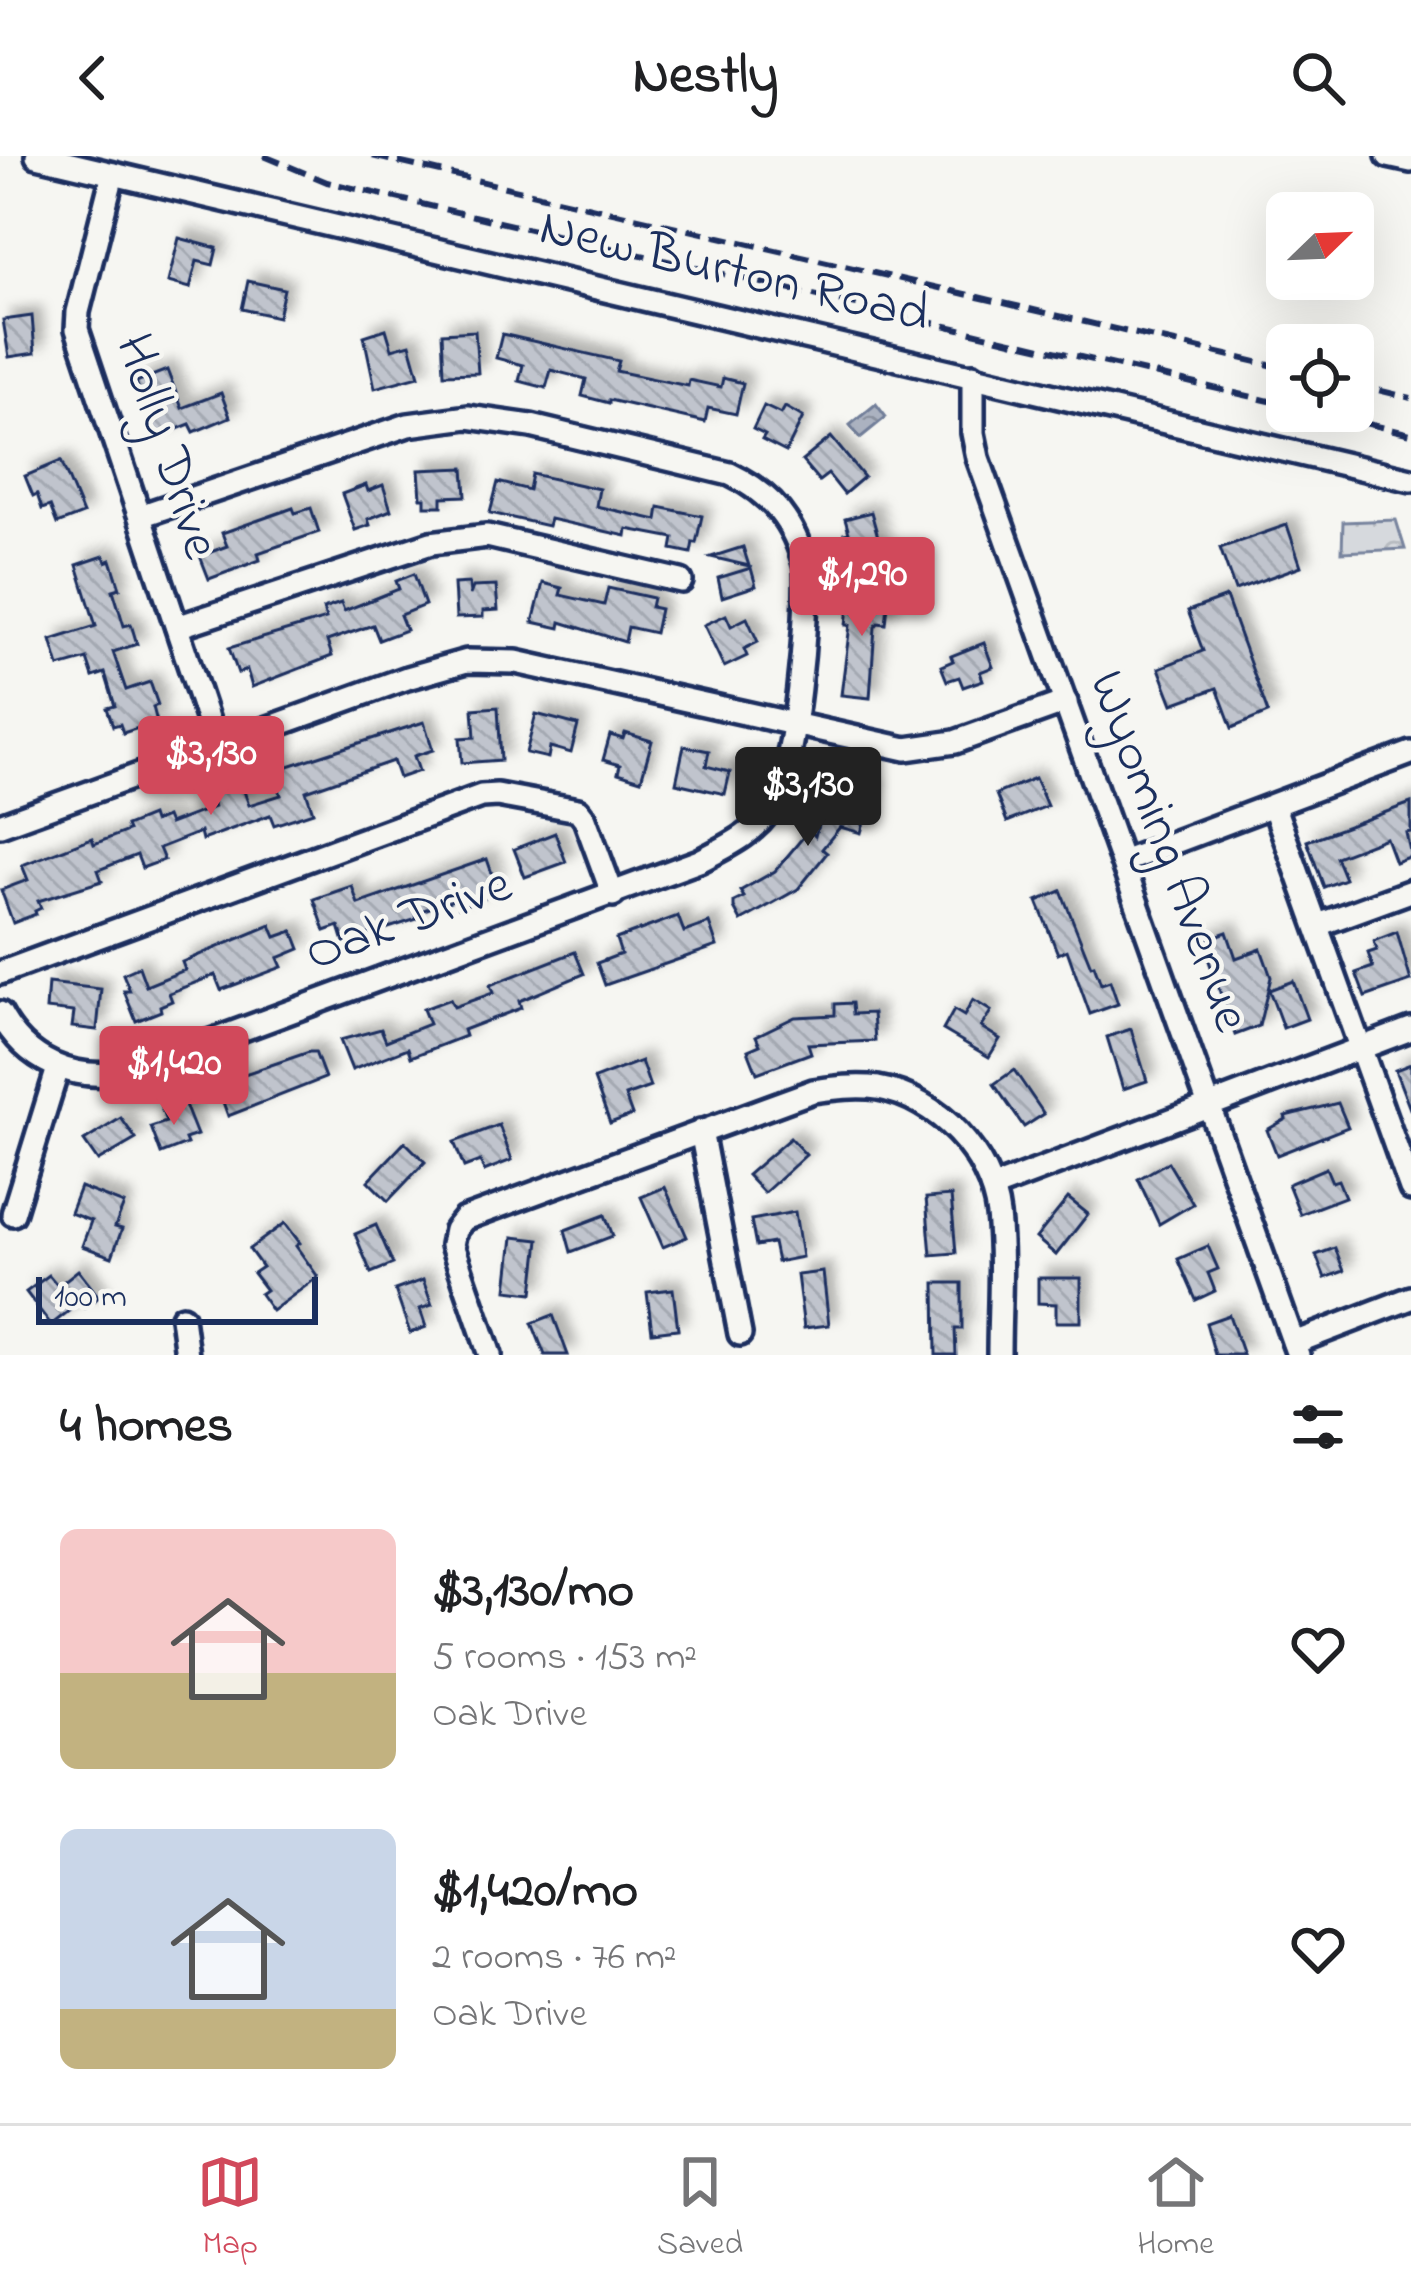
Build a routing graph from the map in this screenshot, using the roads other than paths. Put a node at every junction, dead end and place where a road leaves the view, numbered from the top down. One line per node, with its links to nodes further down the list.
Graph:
1 (37, 156): 4 (street, New Burton Road)
2 (1388, 156): 3 (street)
3 (1411, 161)
4 (113, 174): 5 (street, New Burton Road); 7 (street, Holly Drive)
5 (973, 375): 6 (street, New Burton Road); 10 (street, Wyoming Avenue)
6 (1411, 480)
7 (140, 516): 9 (street, Holly Drive); 11 (street, Oak Drive)
8 (681, 580): 9 (street)
9 (177, 627): 12 (street, Holly Drive)
10 (1066, 702): 11 (street); 16 (street, Wyoming Avenue)
11 (794, 727): 12 (street); 18 (street, Oak Drive)
12 (216, 745): 15 (street)
13 (1411, 753): 14 (street)
14 (1274, 807): 16 (street); 19 (street)
15 (0, 825)
16 (1122, 862): 25 (street, Wyoming Avenue)
17 (1411, 891): 19 (street)
18 (613, 895): 20 (street); 24 (street, Oak Drive)
19 (1318, 925): 23 (street)
20 (0, 973)
21 (0, 1013): 24 (street)
22 (1411, 1029): 23 (street)
23 (1362, 1046): 25 (street); 27 (street)
24 (58, 1068): 30 (street)
25 (1209, 1105): 28 (street); 34 (street, Wyoming Avenue)
26 (701, 1131): 28 (street); 33 (street); 36 (street)
27 (1406, 1160): 29 (street)
28 (992, 1188): 37 (street)
29 (1411, 1189)
30 (13, 1214)
31 (1411, 1298): 34 (street)
32 (182, 1318): 35 (street)
33 (740, 1334)
34 (1296, 1349)
35 (187, 1355)
36 (490, 1355)
37 (999, 1355)

